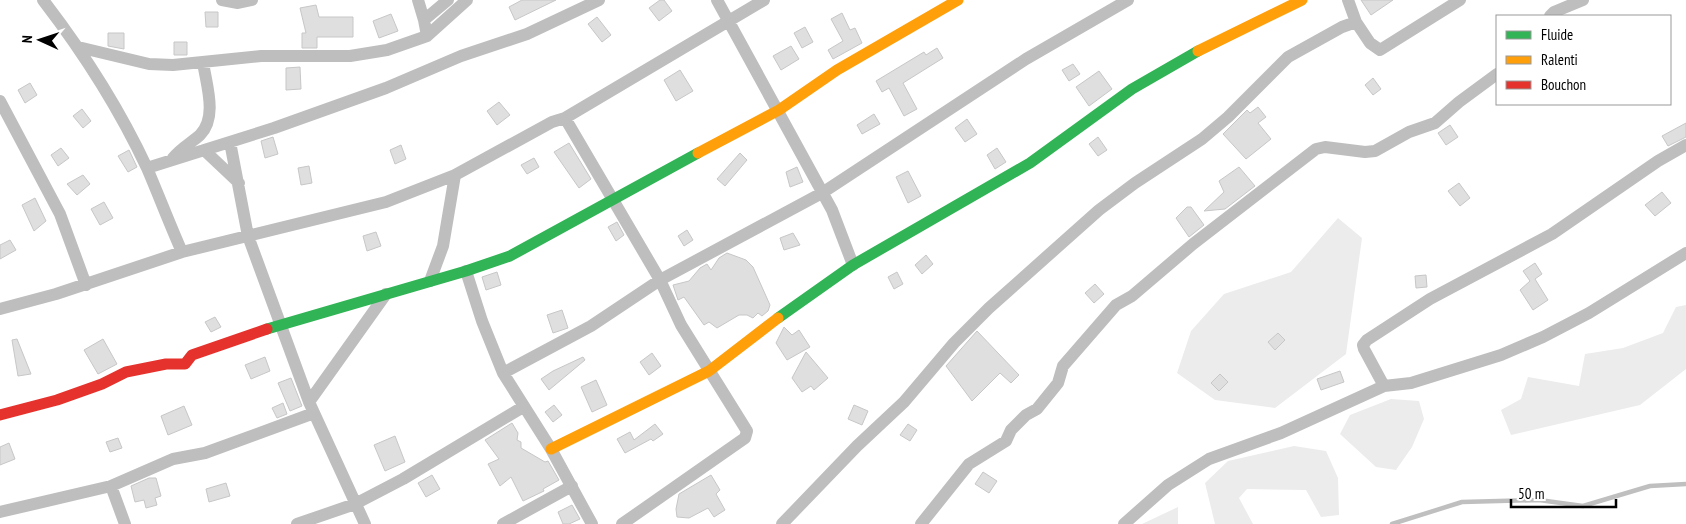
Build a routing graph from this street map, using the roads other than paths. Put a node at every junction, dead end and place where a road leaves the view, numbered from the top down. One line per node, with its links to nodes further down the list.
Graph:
1 (43, 0): 21 (street)
2 (222, 0): 3 (street)
3 (252, 0)
4 (418, 0): 17 (street)
5 (448, 0): 17 (street)
6 (467, 0): 20 (street)
7 (598, 0): 27 (street)
8 (717, 0): 18 (street)
9 (764, 0): 18 (street)
10 (958, 0): 25 (street)
11 (1128, 0): 34 (street)
12 (1302, 0): 39 (street)
13 (1348, 0): 19 (street)
14 (1460, 0): 19 (street)
15 (1584, 0): 16 (street)
16 (1551, 15)
17 (424, 20): 20 (street)
18 (729, 21): 25 (street); 26 (street)
19 (1356, 22): 65 (street)
20 (427, 36): 22 (street)
21 (78, 46): 22 (street); 31 (street)
22 (203, 62): 30 (street)
23 (1496, 75): 66 (street)
24 (0, 101): 43 (street)
25 (779, 110): 34 (street); 35 (street)
26 (565, 118): 32 (street); 35 (street)
27 (230, 142): 29 (street); 33 (street)
28 (1686, 145): 49 (street)
29 (204, 150): 30 (street); 33 (street)
30 (172, 160): 31 (street)
31 (147, 168): 37 (street)
32 (455, 176): 36 (street); 42 (street)
33 (238, 183): 36 (street)
34 (822, 193): 39 (street); 41 (street)
35 (612, 198): 40 (street); 41 (street)
36 (248, 236): 37 (street); 46 (street)
37 (182, 252): 43 (street)
38 (1686, 253): 49 (street)
39 (853, 265): 47 (street)
40 (466, 272): 42 (street); 48 (street)
41 (660, 280): 47 (street); 48 (street)
42 (430, 281): 44 (street)
43 (86, 285): 45 (street)
44 (386, 294): 46 (street); 50 (street)
45 (0, 309)
46 (280, 324): 50 (street); 52 (street)
47 (709, 371): 53 (street); 64 (street)
48 (503, 373): 51 (street)
49 (1384, 386): 67 (street)
50 (312, 407): 54 (street); 56 (street)
51 (523, 407): 53 (street); 56 (street)
52 (0, 415)
53 (551, 449): 55 (street)
54 (111, 486): 57 (street); 59 (street)
55 (572, 486): 62 (street); 63 (street)
56 (355, 504): 60 (street); 61 (street)
57 (0, 512): 58 (street)
58 (4, 524)
59 (125, 524)
60 (297, 524)
61 (365, 524)
62 (503, 524)
63 (592, 524)
64 (622, 524)
65 (782, 524)
66 (921, 524)
67 (1124, 524)

